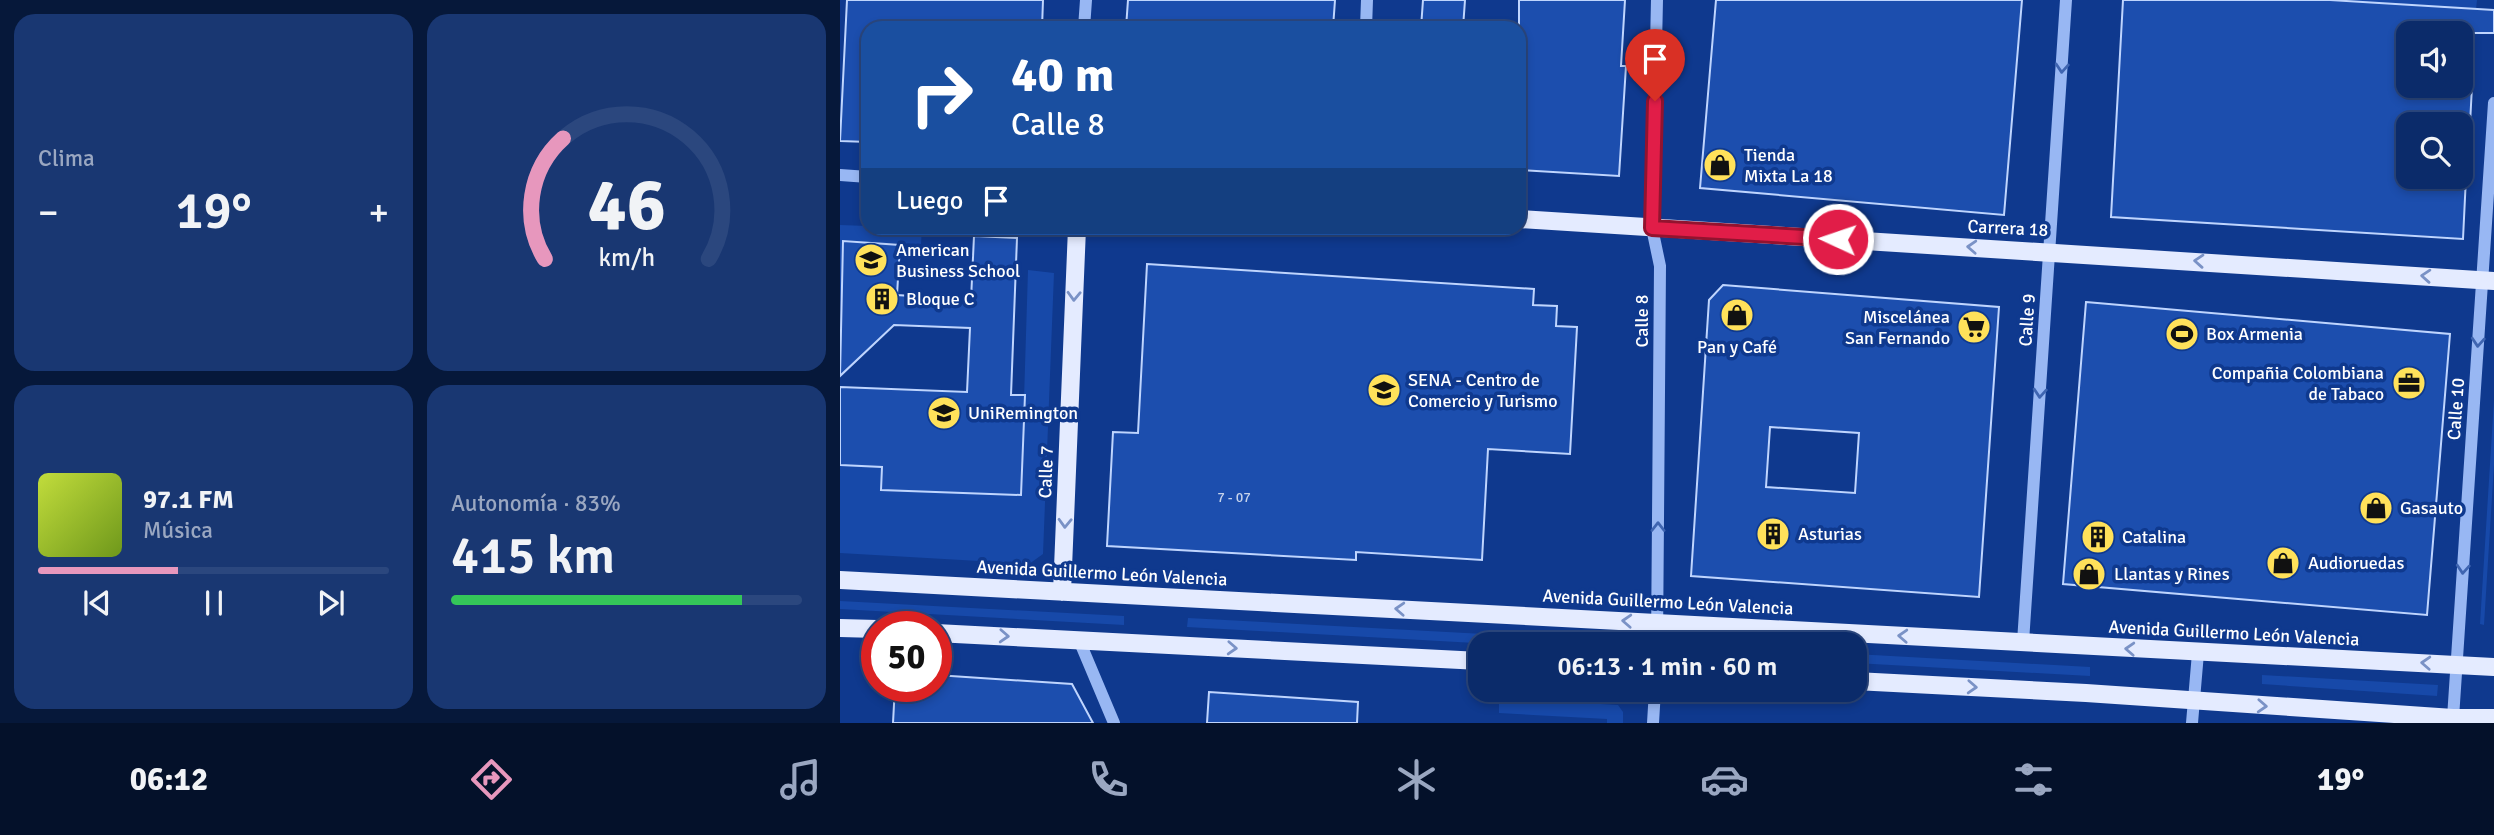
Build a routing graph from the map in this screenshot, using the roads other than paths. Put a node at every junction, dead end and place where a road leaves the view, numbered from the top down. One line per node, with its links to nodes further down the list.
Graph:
1 (1086, 0): 5 (street)
2 (1367, 0): 6 (street)
3 (1657, 0): 11 (street, Calle 8)
4 (2066, 0): 13 (street, Calle 9, one-way to 13)
5 (1084, 21)
6 (1367, 21)
7 (2494, 103): 14 (street, Calle 10)
8 (840, 175): 9 (street)
9 (861, 176)
10 (1526, 219): 11 (main road, Carrera 18)
11 (1652, 228): 13 (main road, Carrera 18, one-way to 11); 17 (street, Calle 8, one-way to 11)
12 (1077, 235): 16 (main road, Calle 7, one-way to 16)
13 (2050, 251): 14 (main road, Carrera 18, one-way to 13); 23 (street, Calle 9, one-way to 23)
14 (2488, 280): 26 (street, Calle 10, one-way to 26)
15 (840, 580): 16 (main road, Avenida Guillermo León Valencia)
16 (1062, 592): 17 (main road, Avenida Guillermo León Valencia, one-way to 16)
17 (1658, 623): 20 (street, Calle 8); 23 (main road, Avenida Guillermo León Valencia, one-way to 17)
18 (840, 628): 19 (main road)
19 (861, 629)
20 (1658, 632)
21 (952, 634): 22 (main road, one-way to 22)
22 (1079, 640): 25 (main road, one-way to 25); 33 (street)
23 (2023, 642): 24 (main road, Avenida Guillermo León Valencia, one-way to 23)
24 (2198, 653): 26 (main road, Avenida Guillermo León Valencia, one-way to 24); 30 (street)
25 (1468, 661)
26 (2457, 664): 27 (main road, Avenida Guillermo León Valencia); 31 (street, Calle 10)
27 (2494, 667)
28 (1867, 682): 30 (main road, one-way to 30)
29 (1654, 702): 34 (street)
30 (2194, 702): 31 (main road, one-way to 31); 35 (street)
31 (2454, 718): 32 (main road)
32 (2494, 718)
33 (1114, 723)
34 (1653, 723)
35 (2192, 723)

